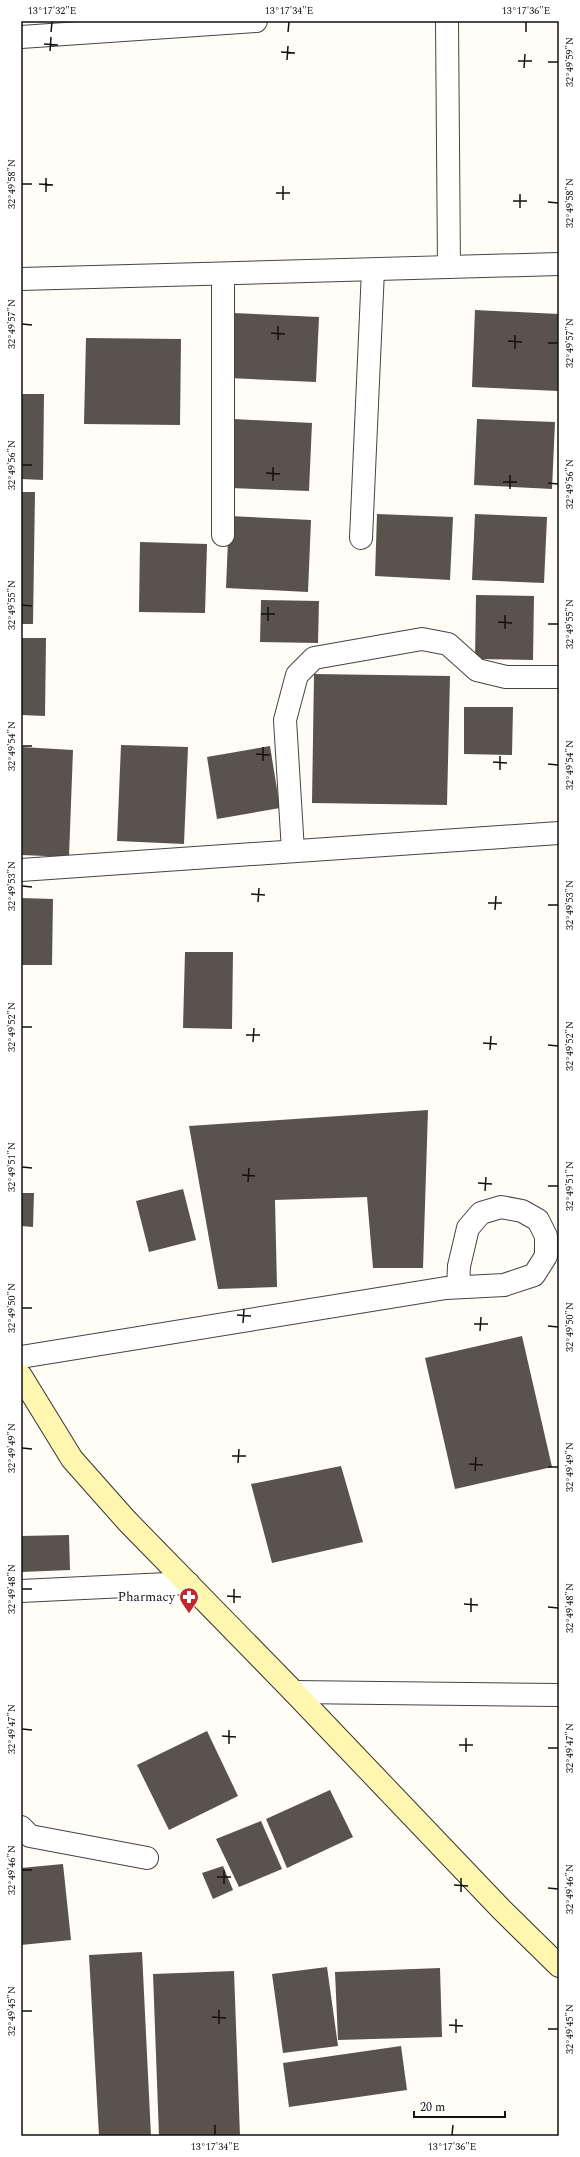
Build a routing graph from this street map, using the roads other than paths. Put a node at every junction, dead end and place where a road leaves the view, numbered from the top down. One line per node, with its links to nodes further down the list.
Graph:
1 (256, 21): 3 (street)
2 (447, 21): 5 (street)
3 (21, 37)
4 (559, 264): 5 (street)
5 (449, 267): 6 (street)
6 (373, 270): 7 (street); 10 (street)
7 (223, 274): 8 (street); 9 (street)
8 (21, 279)
9 (223, 535)
10 (361, 538)
11 (559, 677): 13 (street)
12 (559, 833): 13 (street)
13 (293, 851): 14 (street)
14 (21, 870)
15 (458, 1286): 15 (street); 16 (street)
16 (21, 1357)
17 (21, 1376): 18 (main road)
18 (188, 1583): 19 (street); 20 (main road)
19 (21, 1591)
20 (294, 1692): 21 (street); 24 (main road)
21 (559, 1695)
22 (21, 1827): 23 (street)
23 (147, 1858)
24 (558, 1964)

